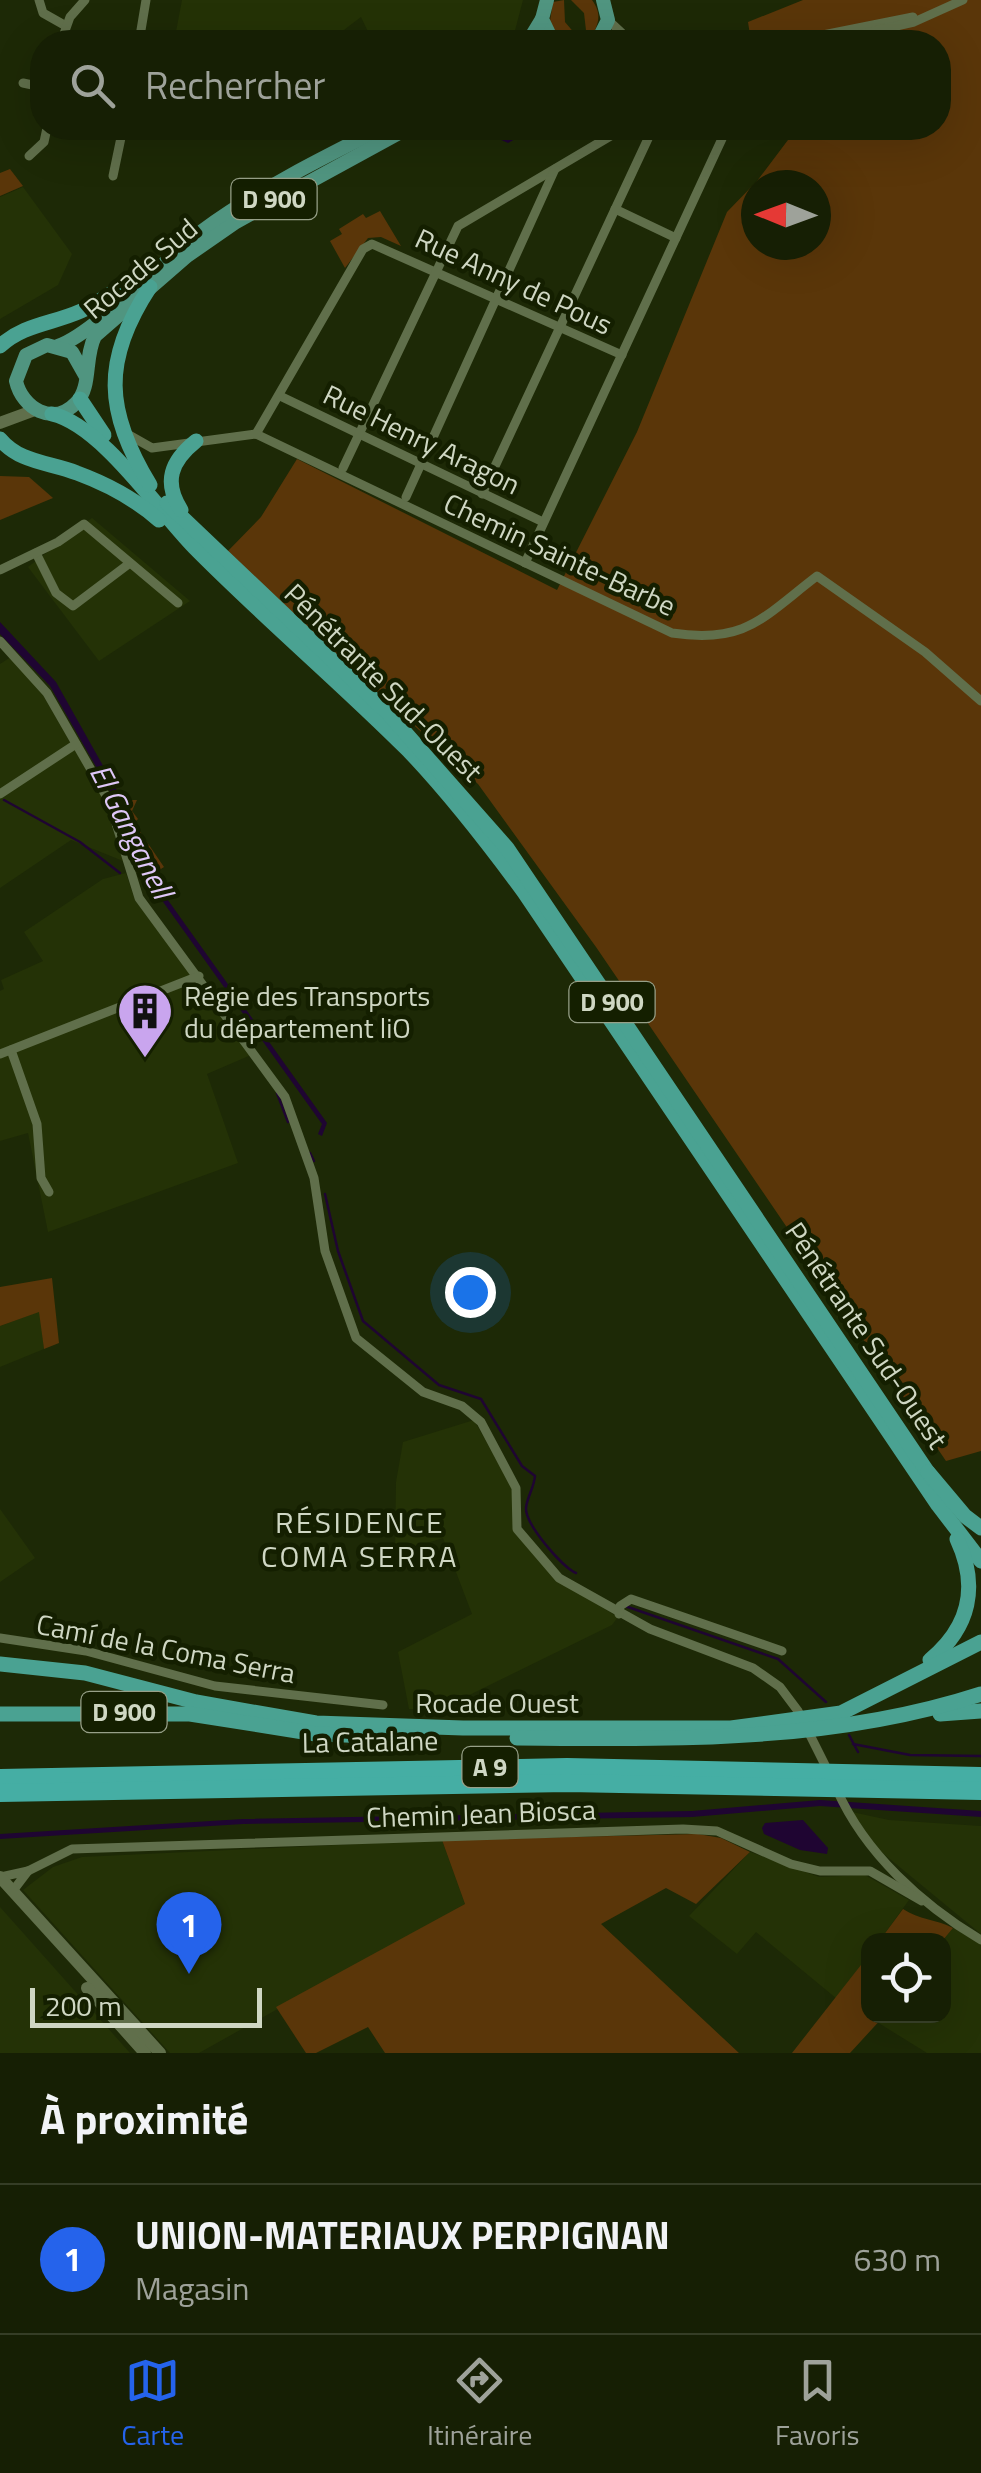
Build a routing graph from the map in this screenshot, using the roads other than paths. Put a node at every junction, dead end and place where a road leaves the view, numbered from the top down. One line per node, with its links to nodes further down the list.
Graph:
1 (39, 0): 9 (street)
2 (85, 0): 9 (street)
3 (146, 0): 11 (street)
4 (547, 0): 8 (main road)
5 (962, 0): 7 (street)
6 (606, 7): 14 (street)
7 (926, 16): 15 (street); 16 (street)
8 (542, 19): 12 (main road); 13 (main road)
9 (66, 26): 10 (street)
10 (65, 30)
11 (140, 30)
12 (535, 30)
13 (547, 30)
14 (620, 30)
15 (840, 30)
16 (872, 30)
17 (22, 84): 18 (street)
18 (30, 85)
19 (44, 140): 26 (street)
20 (121, 140): 28 (street)
21 (359, 140): 32 (main road, Rocade Sud / D 900)
22 (386, 140): 32 (main road, Rocade Sud / D 900)
23 (604, 140): 27 (street)
24 (647, 140): 29 (street)
25 (722, 140): 30 (street)
26 (30, 156)
27 (556, 169): 31 (street); 33 (street)
28 (114, 176)
29 (615, 209): 30 (street); 34 (street)
30 (676, 238): 37 (street)
31 (437, 269): 33 (street, Rue Anny de Pous); 40 (street, Rue Anny de Pous); 47 (street)
32 (144, 285): 35 (highway); 36 (main road, Rocade Sud / D 900); 38 (main road, Rocade Sud / D 900); 44 (highway)
33 (498, 300): 34 (street, Rue Anny de Pous); 51 (street)
34 (561, 328): 37 (street, Rue Anny de Pous); 54 (street)
35 (0, 346)
36 (58, 346): 38 (main road); 39 (main road)
37 (622, 355): 56 (street)
38 (85, 375): 41 (main road)
39 (19, 392): 42 (main road); 45 (main road)
40 (280, 396): 46 (street, Rue Anny de Pous); 47 (street, Rue Henry Aragon)
41 (80, 398): 43 (main road); 50 (highway, D 900)
42 (35, 410): 43 (main road); 45 (main road)
43 (52, 414): 50 (highway, D 900)
44 (117, 418): 49 (street); 53 (highway)
45 (1, 420)
46 (256, 434): 49 (street); 61 (street, Chemin Sainte-Barbe)
47 (359, 434): 51 (street, Rue Henry Aragon); 52 (street)
48 (0, 439): 57 (highway)
49 (196, 441): 58 (highway)
50 (112, 451): 53 (highway, Pénétrante Sud-Ouest / D 900); 57 (highway, Pénétrante Sud-Ouest / D 900)
51 (421, 464): 54 (street, Rue Henry Aragon); 55 (street)
52 (344, 468)
53 (150, 485): 58 (highway, Pénétrante Sud-Ouest / D 900)
54 (482, 494): 56 (street, Rue Henry Aragon)
55 (406, 497)
56 (544, 522): 61 (street)
57 (193, 546): 73 (highway, Pénétrante Sud-Ouest / D 900)
58 (217, 552): 72 (highway, Pénétrante Sud-Ouest / D 900)
59 (36, 553): 60 (street); 60 (street); 62 (street)
60 (130, 563): 63 (street)
61 (524, 563): 65 (street, Chemin Sainte-Barbe)
62 (0, 570)
63 (178, 604)
64 (0, 641): 66 (street)
65 (981, 701)
66 (76, 744): 67 (street); 68 (street)
67 (0, 794)
68 (199, 976): 69 (street); 77 (street)
69 (11, 1050): 70 (street); 71 (street)
70 (0, 1054)
71 (49, 1192)
72 (928, 1472): 74 (highway, Pénétrante Sud-Ouest / D 900); 75 (highway, Pénétrante Sud-Ouest / D 900)
73 (938, 1504): 76 (highway); 82 (highway)
74 (981, 1528)
75 (981, 1549)
76 (981, 1561)
77 (619, 1614): 80 (street); 95 (street)
78 (0, 1638): 84 (street, Camí de la Coma Serra)
79 (981, 1642): 82 (highway, Rocade Ouest / D 900)
80 (782, 1650)
81 (0, 1664): 82 (highway, Rocade Ouest / D 900)
82 (900, 1685)
83 (981, 1694): 87 (highway, Rocade Ouest / D 900)
84 (383, 1705)
85 (981, 1711): 87 (highway)
86 (0, 1714): 87 (highway, Rocade Ouest / D 900)
87 (862, 1722)
88 (981, 1776): 89 (highway, La Catalane / A 9)
89 (0, 1778)
90 (981, 1791): 91 (highway, La Catalane / A 9)
91 (0, 1792)
92 (28, 1871): 93 (street, Chemin Jean Biosca); 94 (street, Chemin Jean Biosca); 95 (street, Chemin Jean Biosca)
93 (0, 1877): 94 (main road)
94 (6, 1890): 97 (main road); 98 (main road)
95 (925, 1902): 96 (street)
96 (981, 1940)
97 (145, 2053)
98 (160, 2053)

